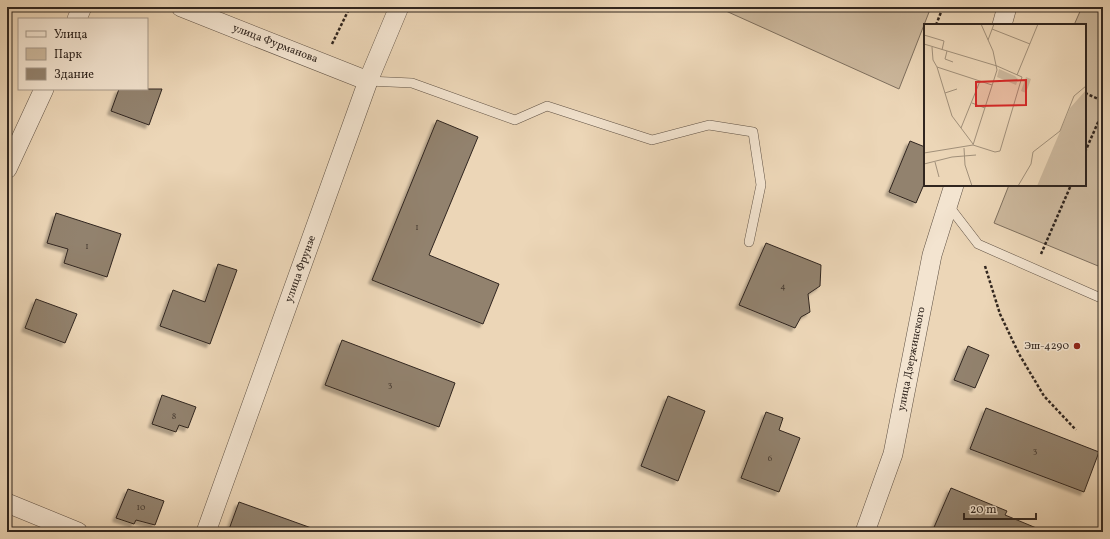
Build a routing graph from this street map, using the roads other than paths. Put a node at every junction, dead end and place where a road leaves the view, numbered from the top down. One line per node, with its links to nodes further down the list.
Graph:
1 (82, 7): 5 (street)
2 (182, 7): 7 (street, улица Фурманова)
3 (399, 7): 7 (street, улица Фрунзе)
4 (1008, 7): 6 (street)
5 (77, 18)
6 (1002, 24)
7 (368, 81): 12 (lane); 16 (street, улица Фрунзе)
8 (44, 90): 9 (street)
9 (7, 169)
10 (954, 186): 11 (street, улица Дзержинского)
11 (948, 205): 13 (lane); 17 (street, улица Дзержинского)
12 (749, 242)
13 (1103, 299)
14 (7, 503): 15 (street)
15 (78, 532)
16 (206, 532)
17 (865, 532)

